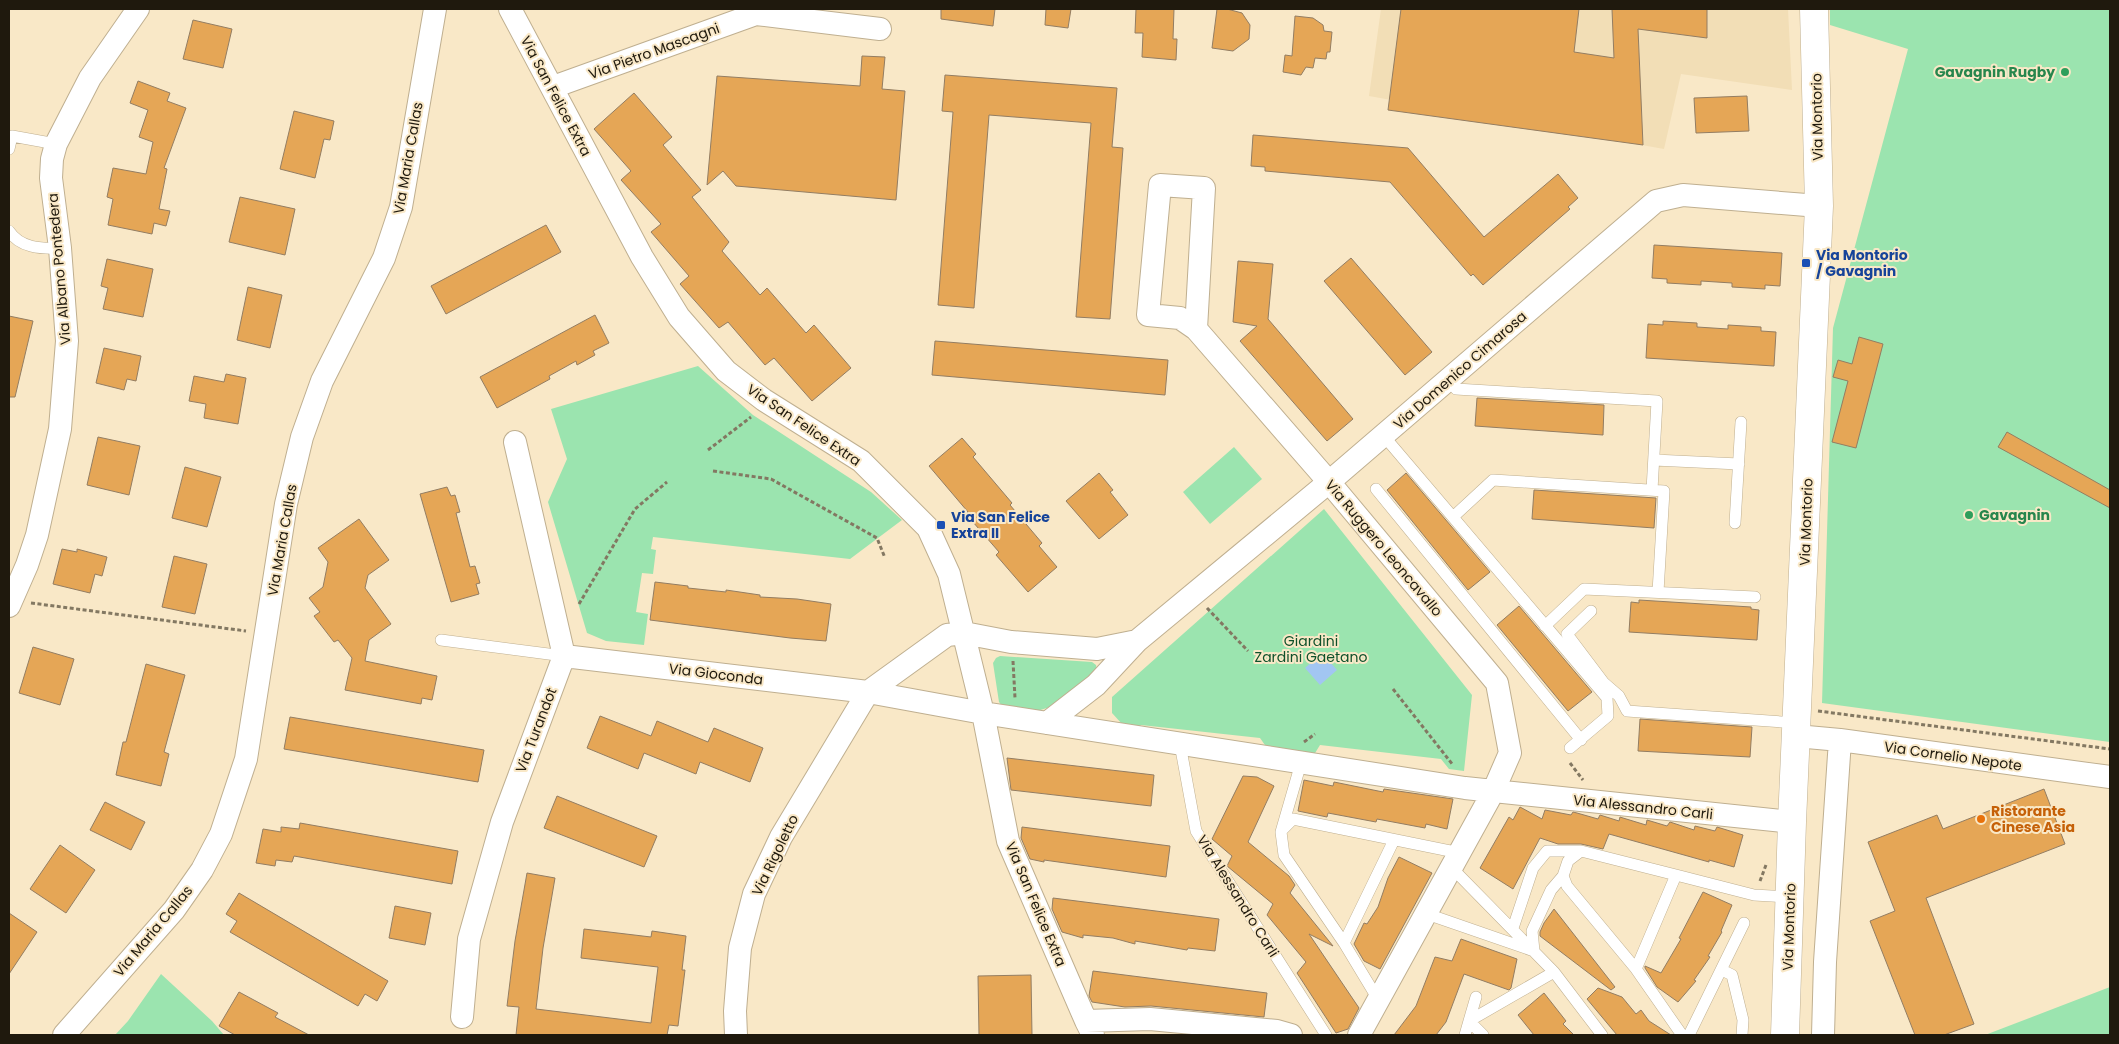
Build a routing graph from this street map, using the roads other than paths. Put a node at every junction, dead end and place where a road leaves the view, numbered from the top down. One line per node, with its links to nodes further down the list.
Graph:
1 (138, 9): 8 (street, Via Albano Pontedera)
2 (435, 9): 67 (street, Via Maria Callas)
3 (510, 9): 7 (street, Via San Felice Extra)
4 (1814, 9): 10 (street, Via Montorio)
5 (755, 11): 6 (street, Via Pietro Mascagni); 7 (street, Via Pietro Mascagni)
6 (880, 29)
7 (553, 87): 30 (street, Via San Felice Extra)
8 (56, 144): 9 (lane); 12 (street, Via Albano Pontedera)
9 (9, 149)
10 (1819, 206): 14 (street, Via Domenico Cimarosa); 36 (street, Via Montorio)
11 (9, 231): 12 (lane)
12 (60, 248): 27 (street, Via Albano Pontedera)
13 (1196, 329): 13 (street, Via Ruggero Leoncavallo); 20 (street, Via Ruggero Leoncavallo)
14 (1449, 379): 16 (street, Via Domenico Cimarosa); 18 (lane)
15 (1742, 422): 19 (lane)
16 (1383, 435): 20 (street, Via Domenico Cimarosa); 23 (lane)
17 (515, 442): 33 (street)
18 (1654, 460): 19 (lane); 22 (lane)
19 (1739, 464): 24 (lane)
20 (1329, 482): 32 (street, Via Domenico Cimarosa); 44 (street, Via Ruggero Leoncavallo)
21 (1376, 489): 38 (lane)
22 (1652, 490): 23 (lane); 25 (lane)
23 (1453, 517): 29 (lane)
24 (1735, 523)
25 (1658, 592): 26 (lane); 29 (lane)
26 (1755, 598)
27 (17, 604)
28 (1591, 611): 36 (lane)
29 (1545, 626): 38 (lane)
30 (964, 633): 32 (street, Via Domenico Cimarosa); 34 (street); 35 (street, Via San Felice Extra)
31 (441, 640): 33 (lane)
32 (1137, 641): 37 (street, Via Domenico Cimarosa)
33 (564, 656): 34 (street, Via Gioconda); 63 (street, Via Turandot)
34 (868, 692): 35 (street, Via Gioconda); 68 (street, Via Rigoletto)
35 (983, 713): 37 (street, Via Alessandro Carli); 66 (street, Via San Felice Extra)
36 (1797, 722): 39 (street, Via Cornelio Nepote); 45 (street, Via Montorio)
37 (1047, 723): 40 (street, Via Alessandro Carli)
38 (1581, 740): 41 (lane)
39 (1840, 740): 43 (street, Via Cornelio Nepote); 79 (street)
40 (1180, 744): 42 (street, Via Alessandro Carli); 70 (lane, Via Alessandro Carli)
41 (1570, 748)
42 (1301, 763): 44 (street, Via Alessandro Carli); 46 (lane)
43 (2110, 777)
44 (1493, 792): 45 (street, Via Alessandro Carli); 49 (street)
45 (1792, 822): 52 (street, Via Montorio)
46 (1281, 832): 47 (lane); 56 (lane)
47 (1394, 840): 49 (lane); 56 (lane)
48 (1581, 851): 50 (lane); 51 (lane); 55 (lane)
49 (1456, 860): 53 (street); 55 (lane)
50 (1676, 875): 52 (lane); 58 (lane)
51 (1563, 876): 57 (lane); 58 (lane)
52 (1790, 897): 78 (street, Via Montorio)
53 (1427, 914): 57 (lane); 62 (street)
54 (1744, 923): 59 (lane)
55 (1513, 928): 57 (lane)
56 (1344, 943): 62 (lane)
57 (1534, 951): 60 (lane)
58 (1636, 969): 75 (lane)
59 (1722, 970): 76 (lane); 77 (lane)
60 (1554, 972): 64 (lane); 74 (lane)
61 (1476, 996): 64 (lane)
62 (1379, 1001): 71 (street)
63 (462, 1017)
64 (1469, 1021): 72 (lane); 73 (lane)
65 (1145, 1027): 66 (street); 69 (street)
66 (1087, 1031)
67 (64, 1035)
68 (736, 1035)
69 (1291, 1035)
70 (1326, 1035)
71 (1359, 1035)
72 (1465, 1035)
73 (1483, 1035)
74 (1602, 1035)
75 (1682, 1035)
76 (1689, 1035)
77 (1742, 1035)
78 (1785, 1035)
79 (1823, 1035)

